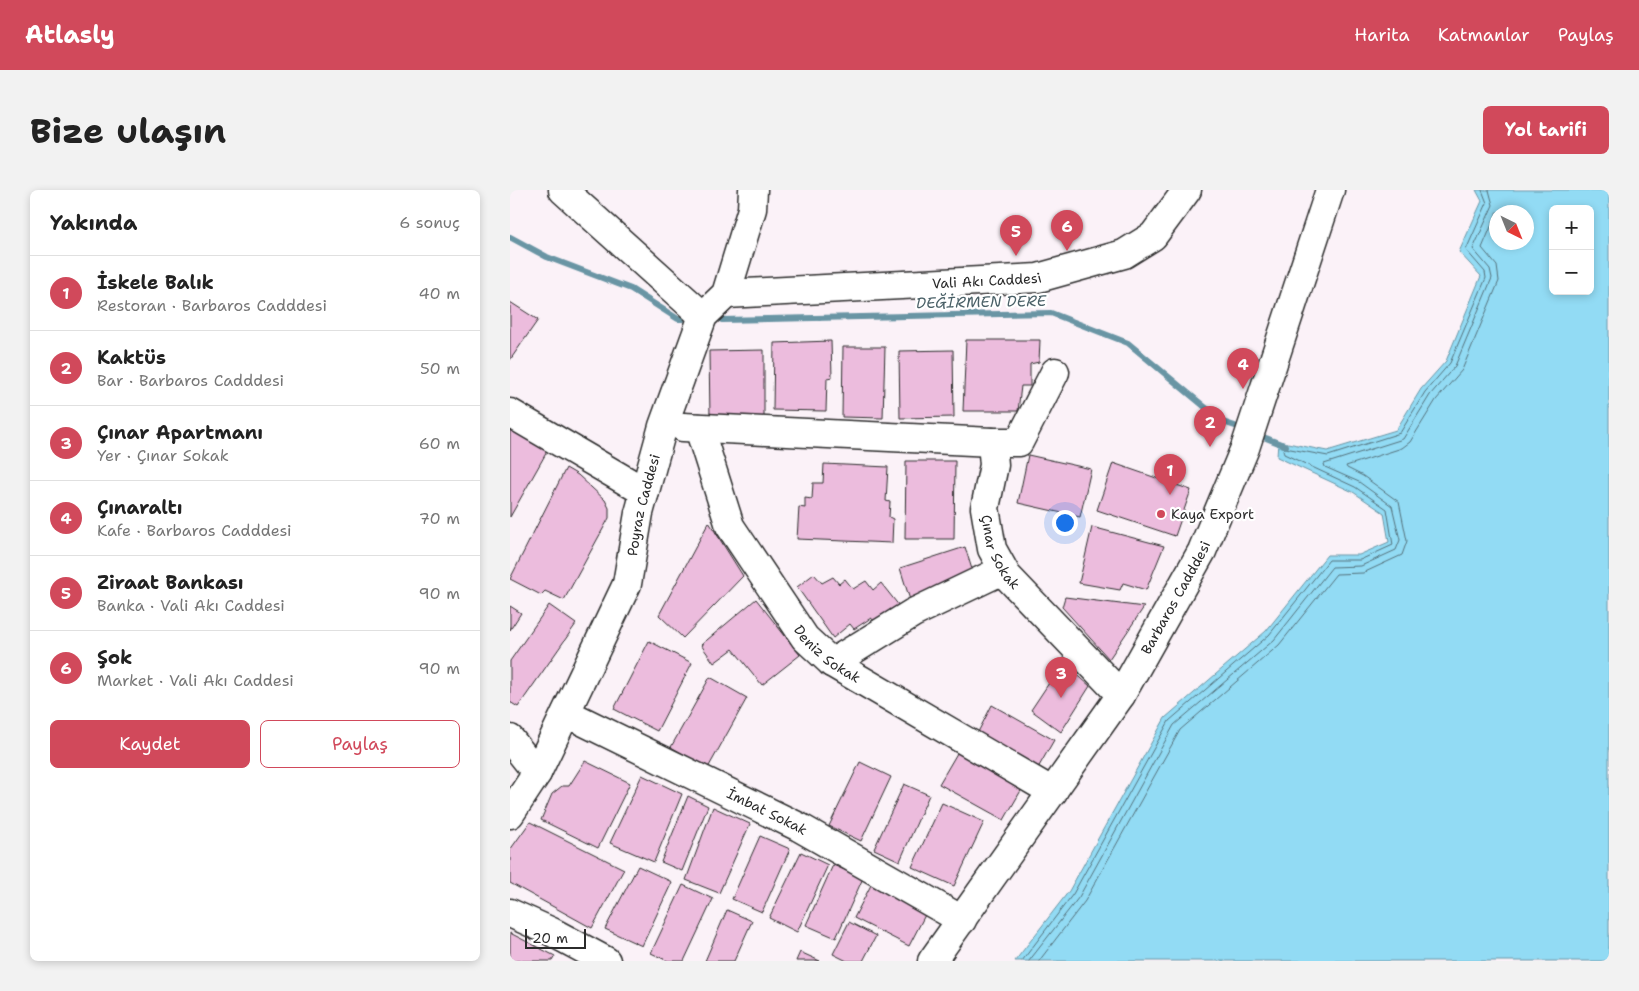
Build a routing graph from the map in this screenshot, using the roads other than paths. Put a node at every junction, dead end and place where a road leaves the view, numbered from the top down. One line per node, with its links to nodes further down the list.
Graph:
1 (563, 190): 6 (street)
2 (753, 190): 5 (street, Poyraz Caddesi)
3 (1186, 190): 5 (street, Vali Akı Caddesi)
4 (1330, 190): 15 (street, Barbaros Cadddesi)
5 (726, 294): 6 (street, Poyraz Caddesi)
6 (704, 316): 9 (street, Poyraz Caddesi)
7 (1055, 372): 11 (street)
8 (510, 413): 12 (street)
9 (663, 426): 10 (street); 12 (street, Poyraz Caddesi)
10 (699, 428): 11 (street); 14 (street, Deniz Sokak)
11 (992, 442): 13 (street, Çınar Sokak)
12 (645, 492): 16 (street, Poyraz Caddesi)
13 (1003, 570): 14 (street); 15 (street, Çınar Sokak)
14 (832, 663): 19 (street, Deniz Sokak)
15 (1121, 695): 19 (street, Barbaros Cadddesi)
16 (566, 713): 18 (street, Poyraz Caddesi); 22 (street, İmbat Sokak)
17 (510, 739): 18 (street)
18 (537, 773): 20 (street, Poyraz Caddesi)
19 (1054, 792): 22 (street, Barbaros Cadddesi)
20 (510, 814)
21 (510, 913): 23 (street)
22 (962, 920): 24 (street, Barbaros Cadddesi)
23 (606, 961)
24 (932, 961)

